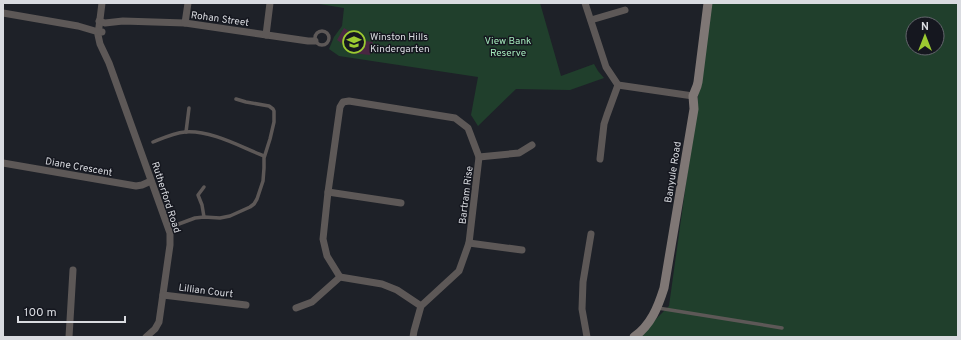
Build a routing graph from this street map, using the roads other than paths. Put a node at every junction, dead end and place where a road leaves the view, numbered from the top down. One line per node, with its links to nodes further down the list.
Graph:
1 (102, 3): 11 (street, Rutherford Road)
2 (106, 3): 11 (street, Rutherford Road)
3 (188, 3): 10 (street)
4 (270, 3): 12 (street)
5 (585, 3): 9 (street)
6 (708, 3): 15 (street, Banyule Road)
7 (624, 10): 9 (street)
8 (3, 13): 11 (street, Rohan Street)
9 (591, 20): 14 (street)
10 (185, 23): 11 (street, Rohan Street); 12 (street, Rohan Street)
11 (101, 25): 25 (street, Rutherford Road)
12 (266, 35): 13 (street, Rohan Street)
13 (315, 41): 13 (lane)
14 (618, 85): 15 (street); 23 (street)
15 (692, 96): 40 (street, Banyule Road)
16 (236, 100): 21 (lane)
17 (189, 108): 18 (lane)
18 (186, 132): 19 (lane); 21 (lane)
19 (153, 142)
20 (532, 145): 22 (street)
21 (264, 156): 29 (lane)
22 (479, 157): 27 (street, Bartram Rise); 32 (street, Bartram Rise)
23 (600, 159)
24 (3, 163): 25 (street, Diane Crescent)
25 (151, 181): 30 (street, Rutherford Road)
26 (204, 187): 29 (lane)
27 (328, 192): 28 (street); 35 (street, Bartram Rise)
28 (401, 203)
29 (204, 218): 30 (lane)
30 (168, 228): 36 (street, Rutherford Road)
31 (591, 234): 45 (street)
32 (469, 243): 33 (street); 38 (street, Bartram Rise)
33 (522, 250)
34 (74, 270): 42 (street)
35 (340, 277): 38 (street); 39 (street)
36 (163, 295): 37 (street, Lillian Court); 43 (street, Rutherford Road)
37 (246, 305)
38 (421, 306): 44 (street)
39 (296, 308)
40 (658, 308): 41 (lane); 46 (street, Banyule Road)
41 (782, 328)
42 (69, 337)
43 (146, 337)
44 (413, 337)
45 (587, 337)
46 (634, 337)

